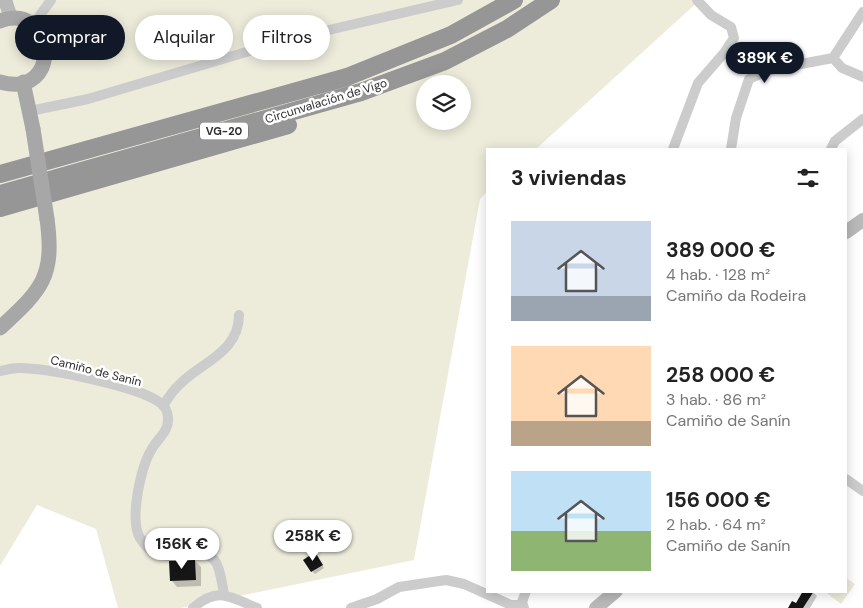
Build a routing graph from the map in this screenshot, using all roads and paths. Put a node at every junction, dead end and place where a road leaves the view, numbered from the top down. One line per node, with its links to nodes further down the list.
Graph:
1 (5, 0): 9 (street)
2 (51, 0): 8 (street)
3 (458, 0): 16 (street)
4 (514, 0): 18 (highway, Circunvalación de Vigo / VG-20)
5 (552, 0): 12 (highway, Circunvalación de Vigo / VG-20)
6 (697, 0): 19 (street)
7 (863, 12): 10 (street)
8 (41, 15)
9 (6, 20)
10 (833, 58): 13 (street); 20 (street)
11 (45, 60): 15 (main road)
12 (445, 61): 24 (highway, Circunvalación de Vigo / VG-20); 25 (highway)
13 (863, 76)
14 (0, 82): 15 (main road)
15 (23, 82): 16 (main road)
16 (30, 110): 29 (main road, bridge)
17 (863, 119): 21 (street)
18 (138, 135): 22 (highway); 23 (highway, Circunvalación de Vigo / VG-20)
19 (673, 148)
20 (731, 148)
21 (831, 148)
22 (0, 164)
23 (0, 174)
24 (0, 194)
25 (0, 208)
26 (863, 220): 27 (street)
27 (847, 231)
28 (239, 315): 31 (street)
29 (0, 328)
30 (0, 371): 31 (street, Camiño de Sanín)
31 (164, 406): 36 (street)
32 (847, 479): 33 (street)
33 (863, 491)
34 (526, 593): 37 (street)
35 (614, 593): 41 (street)
36 (224, 594): 38 (street); 39 (street)
37 (523, 606): 40 (street)
38 (193, 608)
39 (257, 608)
40 (350, 608)
41 (596, 608)

